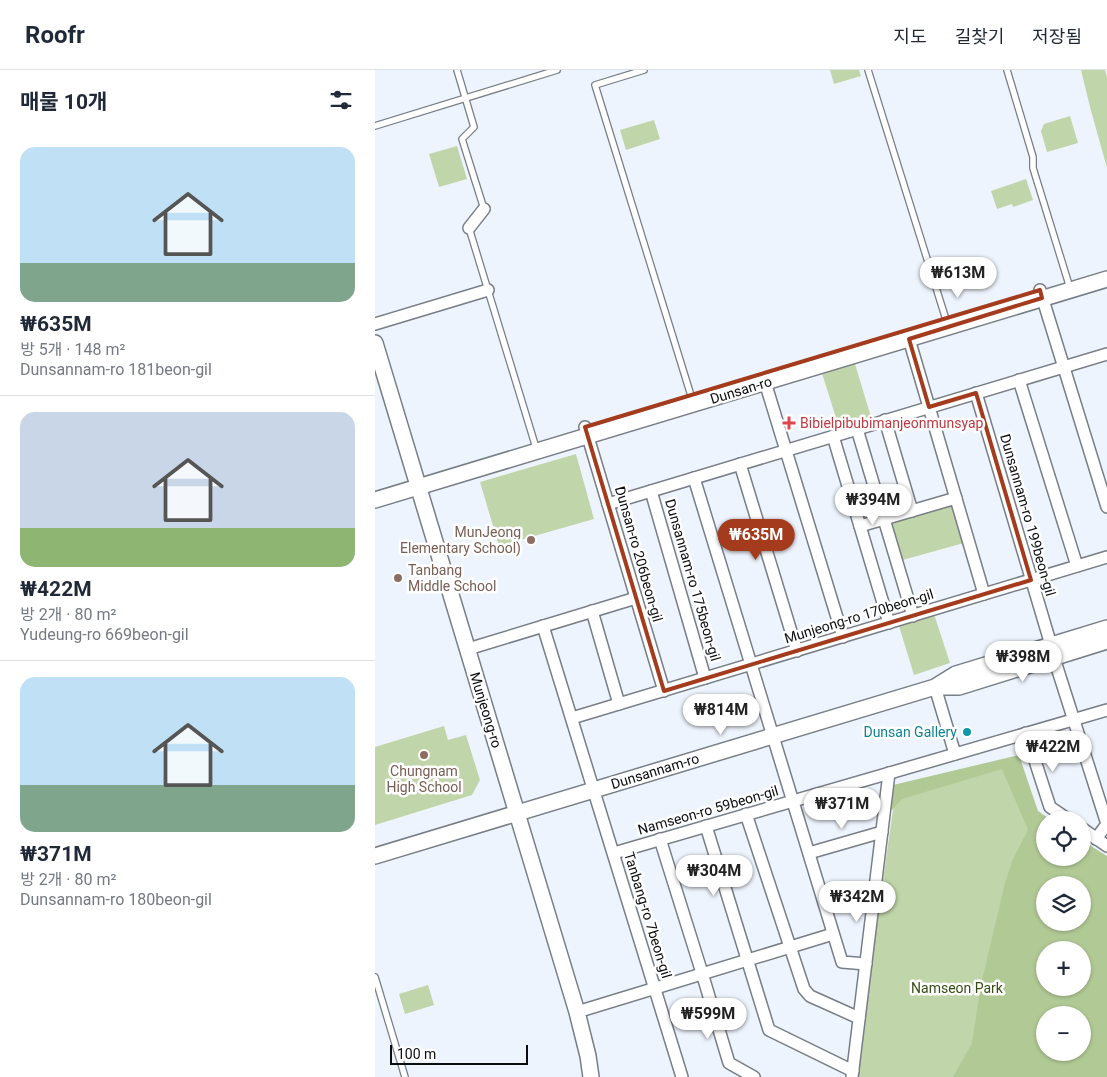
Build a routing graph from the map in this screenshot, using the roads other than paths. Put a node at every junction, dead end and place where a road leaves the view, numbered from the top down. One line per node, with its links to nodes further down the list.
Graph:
1 (457, 70): 6 (lane)
2 (557, 70): 6 (lane)
3 (644, 70): 24 (lane)
4 (868, 70): 15 (lane)
5 (1007, 70): 12 (lane)
6 (466, 98): 7 (lane); 8 (lane)
7 (375, 126)
8 (484, 209): 9 (street)
9 (469, 228): 13 (lane)
10 (1107, 269): 12 (main road, Dunsan-ro)
11 (1107, 279): 12 (main road, Dunsan-ro)
12 (1069, 286): 14 (main road, Dunsan-ro)
13 (488, 290): 16 (street); 30 (lane)
14 (1041, 294): 15 (main road, Dunsan-ro); 20 (street)
15 (947, 323): 17 (main road, Dunsan-ro); 24 (main road, Dunsan-ro)
16 (375, 324)
17 (909, 339): 22 (main road, Dunsan-ro); 25 (street)
18 (375, 344): 34 (main road, Munjeong-ro)
19 (1107, 354): 20 (street)
20 (1063, 366): 21 (street); 40 (street)
21 (1019, 380): 23 (street); 45 (street)
22 (765, 382): 24 (main road, Dunsan-ro); 31 (street)
23 (976, 393): 25 (street); 46 (street, Dunsannam-ro 199beon-gil)
24 (692, 399): 28 (main road, Dunsan-ro)
25 (929, 407): 26 (street); 37 (street)
26 (885, 420): 27 (street); 41 (street)
27 (857, 429): 29 (street); 42 (street)
28 (587, 431): 30 (main road, Dunsan-ro); 39 (street, Dunsan-ro 206beon-gil)
29 (833, 436): 31 (street); 43 (street)
30 (536, 447): 34 (main road, Dunsan-ro)
31 (786, 450): 32 (street); 54 (street)
32 (739, 464): 33 (street); 57 (street)
33 (695, 478): 36 (street); 59 (street)
34 (417, 483): 35 (main road, Dunsan-ro); 38 (main road, Dunsan-ro); 56 (main road, Munjeong-ro)
35 (375, 490)
36 (651, 491): 39 (street); 60 (street, Dunsannam-ro 175beon-gil)
37 (956, 498): 41 (street); 47 (street)
38 (375, 500)
39 (608, 504): 48 (street, Dunsan-ro 206beon-gil)
40 (1107, 507)
41 (912, 511): 42 (street)
42 (884, 519): 43 (street); 50 (street)
43 (860, 526): 51 (street)
44 (1107, 557): 45 (street, Munjeong-ro 170beon-gil)
45 (1077, 566): 46 (street, Munjeong-ro 170beon-gil)
46 (1031, 580): 47 (street, Munjeong-ro 170beon-gil); 58 (street, Dunsannam-ro 199beon-gil)
47 (984, 594): 50 (street, Munjeong-ro 170beon-gil)
48 (636, 598): 49 (street); 62 (street, Dunsan-ro 206beon-gil)
49 (591, 611): 52 (street); 63 (street)
50 (913, 616): 51 (street, Munjeong-ro 170beon-gil)
51 (889, 623): 54 (street, Munjeong-ro 170beon-gil)
52 (543, 626): 56 (street); 65 (street, Tanbang-ro 7beon-gil)
53 (1107, 628): 58 (main road, Dunsannam-ro)
54 (843, 637): 57 (street, Munjeong-ro 170beon-gil)
55 (1107, 641): 58 (main road, Dunsannam-ro)
56 (467, 649): 74 (main road, Munjeong-ro)
57 (797, 651): 59 (street, Munjeong-ro 170beon-gil)
58 (1052, 652): 61 (main road, Dunsannam-ro); 66 (street, Dunsannam-ro 199beon-gil)
59 (751, 664): 60 (street, Munjeong-ro 170beon-gil); 68 (street)
60 (705, 678): 62 (street, Munjeong-ro 170beon-gil)
61 (935, 687): 68 (main road, Dunsannam-ro); 69 (street)
62 (664, 691): 63 (street, Munjeong-ro 170beon-gil)
63 (619, 704): 65 (street, Munjeong-ro 170beon-gil)
64 (1107, 710): 66 (street, Namseon-ro 59beon-gil)
65 (572, 718): 71 (street, Tanbang-ro 7beon-gil)
66 (1073, 719): 67 (street, Namseon-ro 59beon-gil); 79 (street, Dunsannam-ro 199beon-gil)
67 (1026, 733): 69 (street, Namseon-ro 59beon-gil); 73 (street)
68 (773, 736): 71 (main road, Dunsannam-ro); 72 (street)
69 (955, 754): 70 (street, Namseon-ro 59beon-gil)
70 (889, 773): 72 (street, Namseon-ro 59beon-gil); 77 (street)
71 (594, 790): 74 (main road, Dunsannam-ro); 82 (street, Tanbang-ro 7beon-gil)
72 (793, 801): 75 (street, Namseon-ro 59beon-gil); 83 (street)
73 (1057, 811)
74 (517, 813): 84 (main road, Dunsannam-ro); 92 (main road, Munjeong-ro)
75 (747, 814): 76 (street, Namseon-ro 59beon-gil); 86 (street)
76 (706, 826): 80 (street, Namseon-ro 59beon-gil); 87 (street)
77 (881, 832): 83 (street); 88 (street)
78 (1091, 835): 79 (street)
79 (1096, 838): 81 (street)
80 (660, 839): 82 (street, Namseon-ro 59beon-gil); 89 (street)
81 (1107, 846)
82 (614, 853): 91 (street, Tanbang-ro 7beon-gil)
83 (809, 853): 85 (street)
84 (375, 856)
85 (833, 934): 86 (street); 88 (street)
86 (790, 947): 87 (street); 93 (street)
87 (747, 960): 89 (street); 94 (street)
88 (866, 964): 93 (street)
89 (702, 973): 91 (street); 98 (street)
90 (375, 977): 95 (lane)
91 (655, 987): 92 (street); 97 (street, Tanbang-ro 7beon-gil)
92 (577, 1012): 96 (main road, Munjeong-ro)
93 (859, 1018): 94 (street)
94 (853, 1074)
95 (405, 1077)
96 (591, 1077)
97 (682, 1077)
98 (754, 1077)

